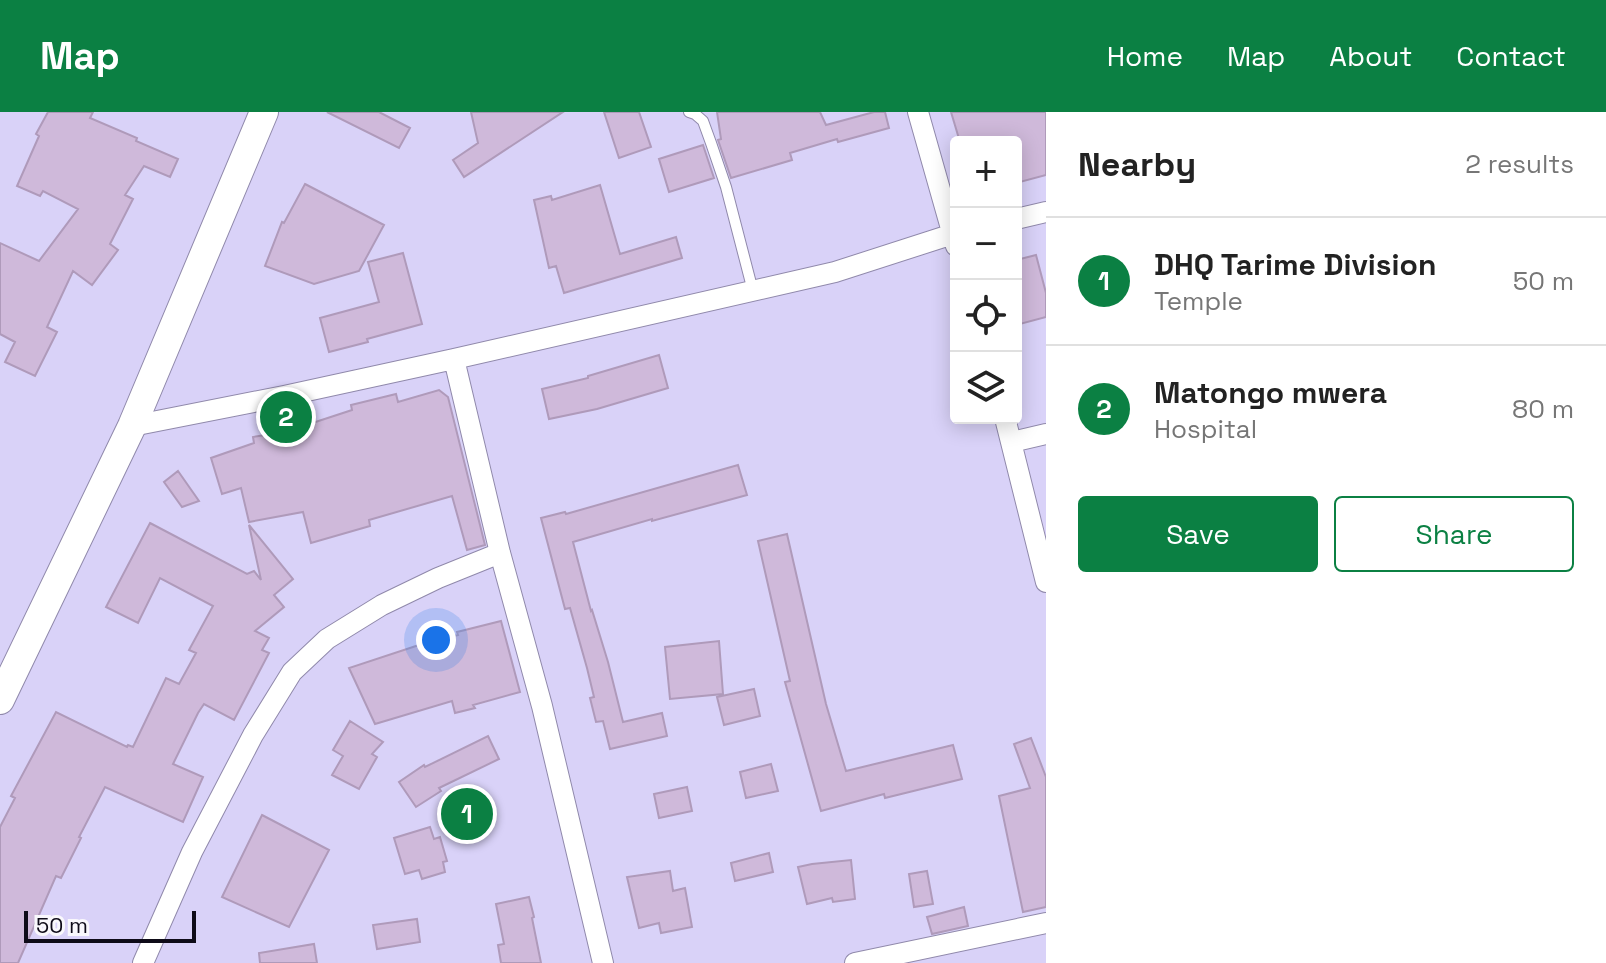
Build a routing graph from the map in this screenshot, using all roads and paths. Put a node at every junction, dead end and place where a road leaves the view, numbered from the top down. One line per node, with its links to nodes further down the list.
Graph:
1 (264, 112): 11 (main road)
2 (689, 112): 8 (lane)
3 (918, 112): 6 (street)
4 (1046, 212): 5 (street)
5 (1022, 218)
6 (950, 221)
7 (950, 239): 8 (street)
8 (753, 291): 9 (street)
9 (454, 359): 11 (street); 14 (street)
10 (1007, 424): 13 (street)
11 (132, 426): 16 (main road)
12 (1046, 434): 13 (street)
13 (1012, 442): 15 (street)
14 (500, 553): 18 (street); 19 (street)
15 (1046, 582)
16 (0, 700)
17 (1046, 923): 20 (street)
18 (143, 963)
19 (603, 963)
20 (855, 963)

